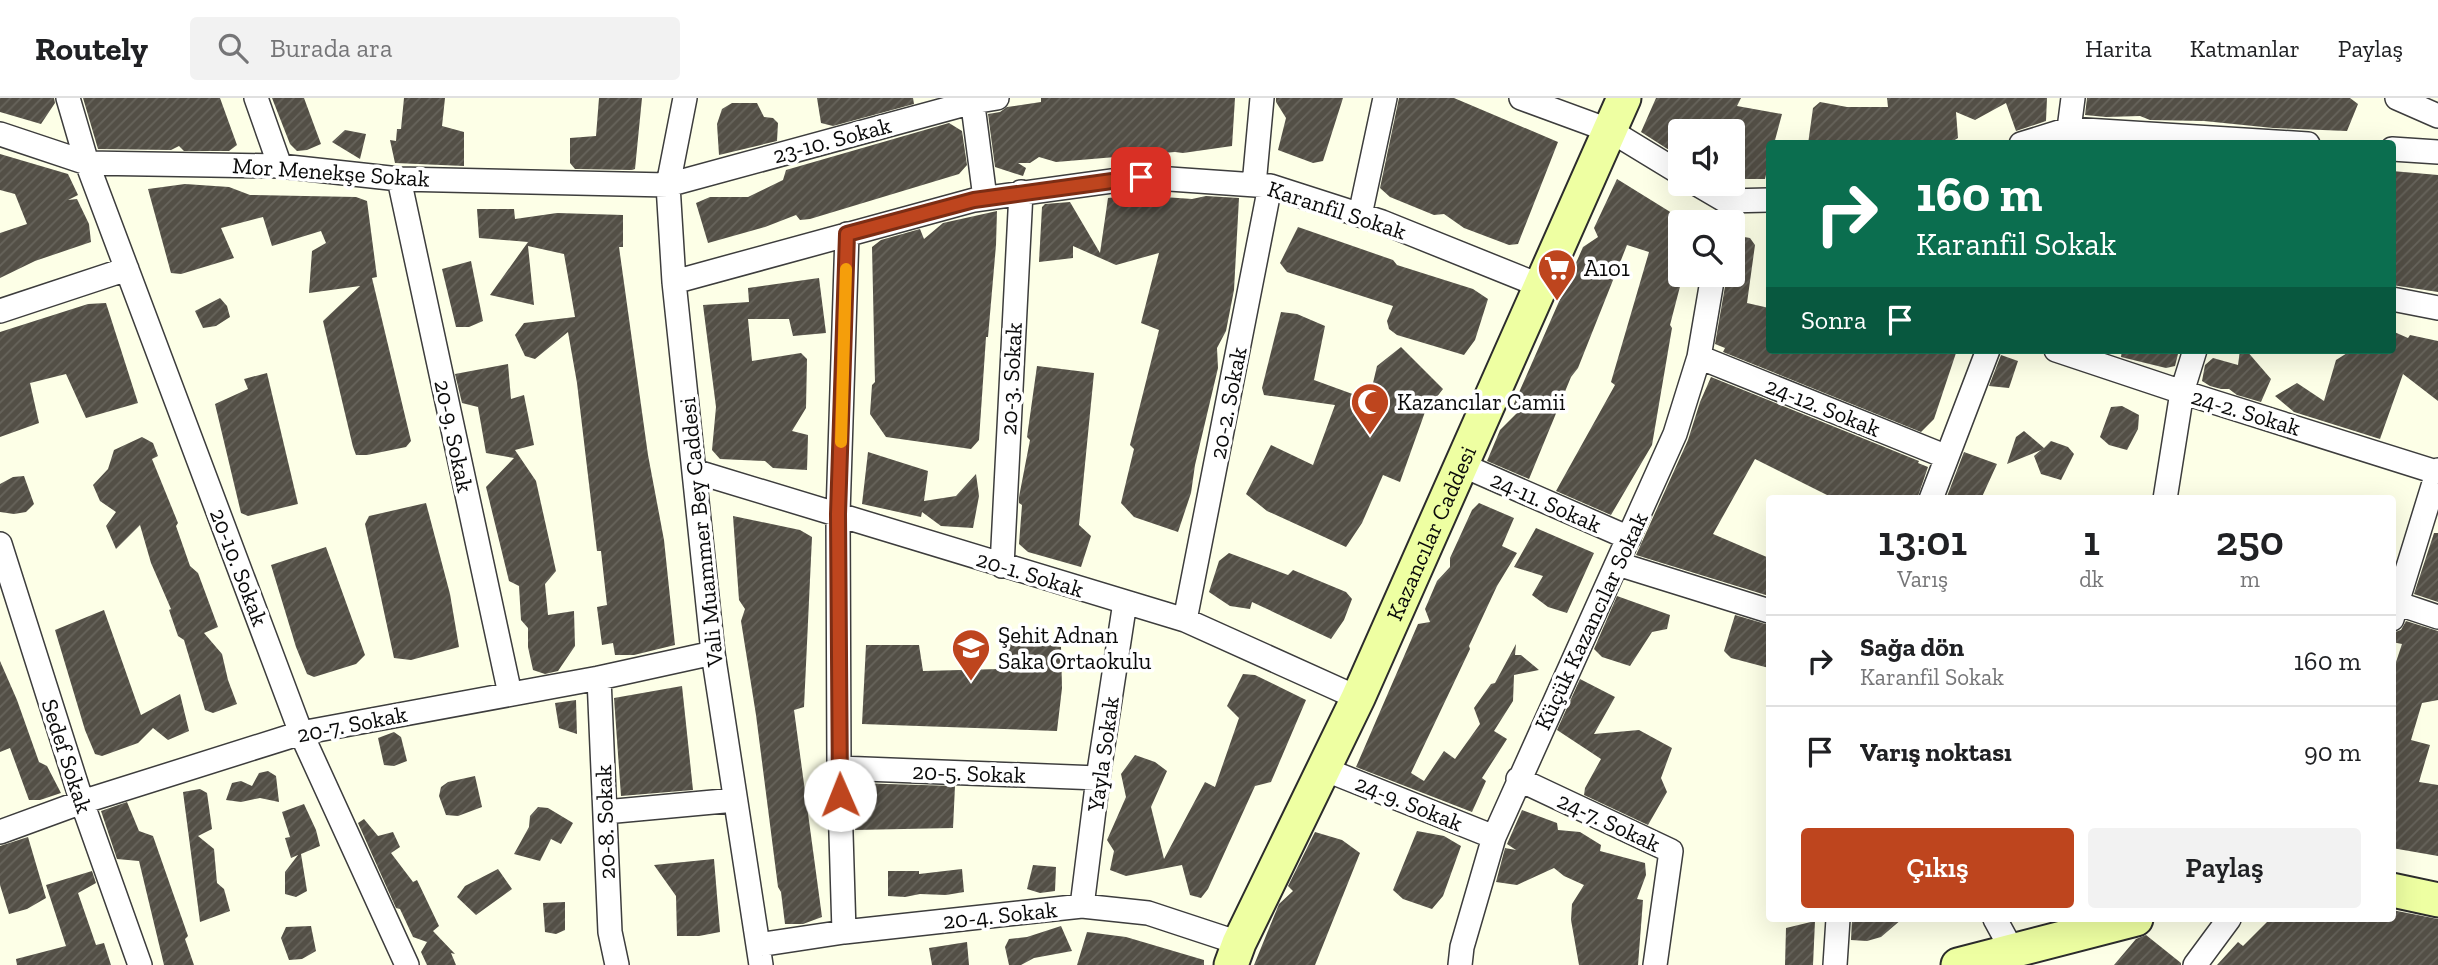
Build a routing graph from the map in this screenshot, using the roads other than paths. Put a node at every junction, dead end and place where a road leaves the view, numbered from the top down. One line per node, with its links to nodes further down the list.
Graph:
1 (68, 98): 20 (street, 20-10. Sokak)
2 (256, 98): 21 (street)
3 (685, 98): 24 (street, Vali Muammer Bey Caddesi)
4 (997, 98): 11 (street, 23-10. Sokak)
5 (1262, 98): 25 (street, 20-2. Sokak)
6 (1385, 98): 32 (street)
7 (1521, 98): 13 (street)
8 (1625, 98): 13 (main road, Kazancılar Caddesi)
9 (2073, 98): 15 (street)
10 (2397, 98): 12 (street)
11 (973, 100): 24 (street, 23-10. Sokak); 28 (street)
12 (2438, 116)
13 (1611, 131): 22 (street); 36 (main road, Kazancılar Caddesi)
14 (0, 134): 20 (street, Mor Menekşe Sokak)
15 (2066, 136): 16 (street); 17 (street)
16 (2044, 140)
17 (2179, 140)
18 (2396, 149): 19 (street)
19 (2438, 152)
20 (87, 163): 21 (street, Mor Menekşe Sokak); 34 (street, 20-10. Sokak)
21 (280, 166): 23 (street, Mor Menekşe Sokak)
22 (1668, 166)
23 (399, 179): 24 (street, Mor Menekşe Sokak); 65 (street, 20-9. Sokak)
24 (668, 185): 35 (street, Vali Muammer Bey Caddesi)
25 (1262, 185): 26 (street, Karanfil Sokak); 32 (street, Karanfil Sokak); 62 (street, 20-2. Sokak)
26 (1021, 192): 28 (street, Karanfil Sokak); 56 (street, 20-3. Sokak)
27 (1709, 196): 30 (street)
28 (985, 198): 33 (street, Karanfil Sokak)
29 (1766, 201): 31 (street)
30 (1722, 210)
31 (1732, 210)
32 (1360, 215): 36 (street, Karanfil Sokak)
33 (847, 234): 35 (street, Karanfil Sokak); 52 (street)
34 (127, 269): 40 (street); 67 (street, 20-10. Sokak)
35 (674, 282): 48 (street, Vali Muammer Bey Caddesi)
36 (1541, 286): 47 (main road, Kazancılar Caddesi)
37 (1711, 287): 44 (street, Küçük Kazancılar Sokak)
38 (2396, 300): 39 (street)
39 (2438, 308)
40 (0, 311)
41 (1987, 354): 46 (street)
42 (2068, 354): 45 (street, 24-2. Sokak)
43 (2194, 354): 45 (street)
44 (1699, 357): 46 (street, 24-12. Sokak); 53 (street, Küçük Kazancılar Sokak)
45 (2182, 393): 49 (street, 24-2. Sokak); 51 (street)
46 (1947, 457): 50 (street)
47 (1462, 465): 53 (street, 24-11. Sokak); 66 (main road, Kazancılar Caddesi)
48 (694, 471): 52 (street, 20-1. Sokak); 63 (street, Vali Muammer Bey Caddesi)
49 (2437, 471): 58 (street)
50 (1933, 495)
51 (2166, 495)
52 (838, 514): 56 (street, 20-1. Sokak); 68 (street)
53 (1629, 538): 55 (street, Küçük Kazancılar Sokak)
54 (0, 544): 73 (street, Sedef Sokak)
55 (1618, 564): 59 (street); 71 (street, Küçük Kazancılar Sokak)
56 (1002, 566): 57 (street, 20-1. Sokak)
57 (1125, 602): 62 (street, 20-1. Sokak); 70 (street, Yayla Sokak)
58 (2396, 604)
59 (1766, 610)
60 (2396, 611): 61 (street)
61 (2438, 617)
62 (1185, 620): 66 (street, 20-1. Sokak)
63 (713, 653): 64 (street, 20-7. Sokak); 72 (street, Vali Muammer Bey Caddesi)
64 (599, 678): 65 (street, 20-7. Sokak); 74 (street, 20-8. Sokak)
65 (510, 694): 67 (street, 20-7. Sokak)
66 (1358, 698): 69 (main road, Kazancılar Caddesi)
67 (301, 733): 73 (street, 20-7. Sokak); 89 (street, 20-10. Sokak)
68 (839, 768): 70 (street, 20-5. Sokak); 84 (street)
69 (1324, 769): 76 (street, 24-9. Sokak); 86 (main road, Kazancılar Caddesi)
70 (1098, 778): 79 (street, Yayla Sokak)
71 (1518, 779): 76 (street, Küçük Kazancılar Sokak); 92 (street, 24-7. Sokak)
72 (735, 800): 74 (street); 87 (street, Vali Muammer Bey Caddesi)
73 (82, 802): 75 (street, 20-7. Sokak); 88 (street, Sedef Sokak)
74 (605, 812): 90 (street, 20-8. Sokak)
75 (0, 832)
76 (1494, 837): 91 (street, Küçük Kazancılar Sokak)
77 (2396, 891): 78 (main road)
78 (2438, 900)
79 (1082, 906): 84 (street, 20-4. Sokak); 86 (street, 20-4. Sokak)
80 (1838, 922): 93 (street)
81 (1997, 922): 85 (street)
82 (2125, 922): 85 (main road)
83 (2227, 922): 95 (street)
84 (844, 932): 87 (street, 20-4. Sokak)
85 (2013, 952): 94 (main road)
86 (1235, 954)
87 (760, 955)
88 (140, 965)
89 (407, 965)
90 (617, 965)
91 (1460, 965)
92 (1655, 965)
93 (1835, 965)
94 (1958, 965)
95 (2195, 965)

